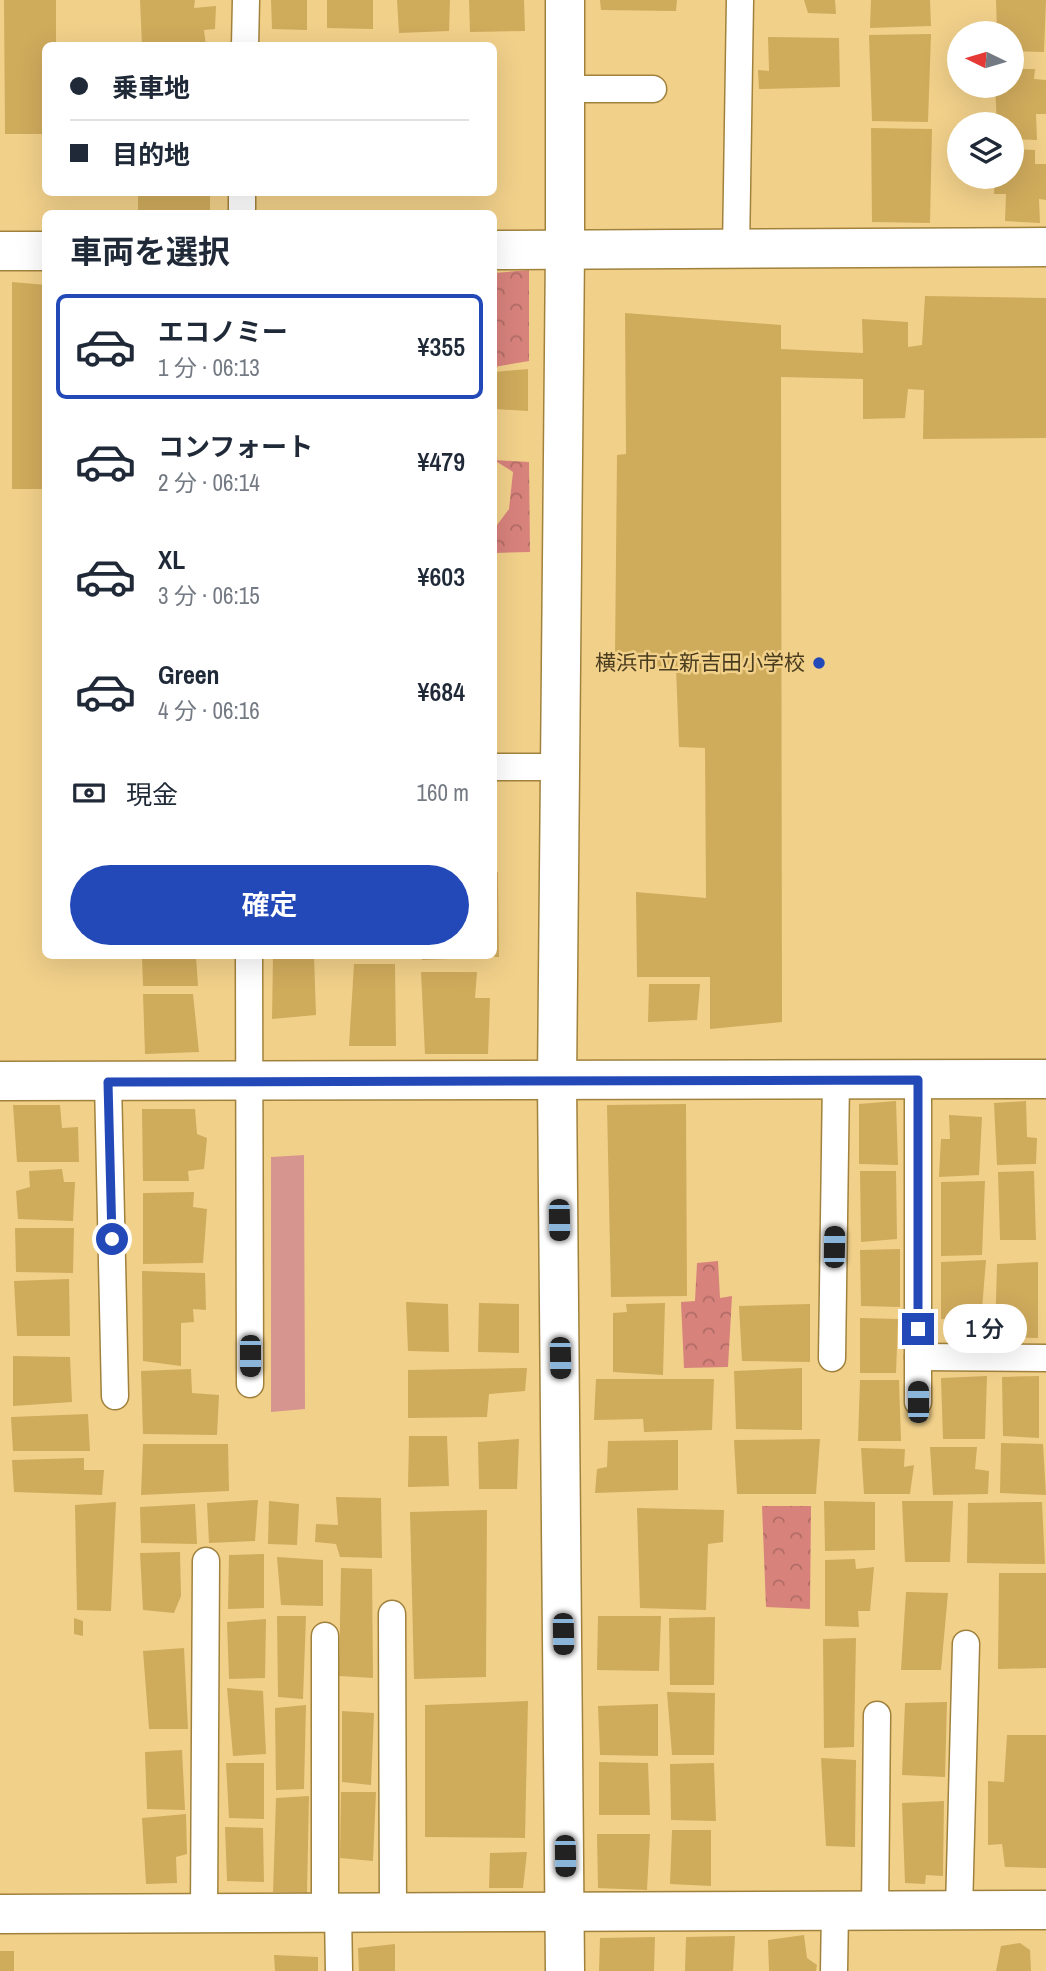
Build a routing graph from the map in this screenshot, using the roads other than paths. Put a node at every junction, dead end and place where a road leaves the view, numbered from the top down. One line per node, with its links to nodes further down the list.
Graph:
1 (246, 0): 4 (lane)
2 (565, 0): 5 (street)
3 (740, 0): 8 (lane)
4 (245, 42)
5 (565, 89): 6 (lane); 10 (street)
6 (653, 89)
7 (1046, 247): 8 (street)
8 (736, 249): 10 (street)
9 (497, 250): 10 (street)
10 (565, 250): 14 (street)
11 (0, 251): 12 (street)
12 (42, 251)
13 (497, 767): 14 (lane)
14 (561, 767): 22 (street)
15 (250, 959): 19 (lane)
16 (1046, 1079): 18 (street)
17 (836, 1080): 18 (street); 22 (street); 24 (lane)
18 (918, 1080): 23 (lane)
19 (249, 1081): 21 (street); 22 (street); 26 (lane)
20 (0, 1082): 21 (street)
21 (108, 1082): 27 (lane)
22 (557, 1082): 38 (street)
23 (918, 1357): 25 (lane); 28 (lane)
24 (832, 1358)
25 (1046, 1358)
26 (250, 1384)
27 (115, 1396)
28 (918, 1402)
29 (206, 1561): 41 (lane)
30 (392, 1614): 40 (lane)
31 (325, 1636): 39 (lane)
32 (966, 1644): 36 (lane)
33 (877, 1715): 35 (lane)
34 (835, 1910): 35 (street); 38 (street); 45 (lane)
35 (875, 1910): 36 (street)
36 (959, 1910): 37 (street)
37 (1046, 1910)
38 (565, 1911): 40 (street); 44 (street)
39 (332, 1912): 40 (street); 41 (street); 43 (lane)
40 (393, 1912)
41 (204, 1913): 42 (street)
42 (0, 1914)
43 (339, 1971)
44 (565, 1971)
45 (834, 1971)

